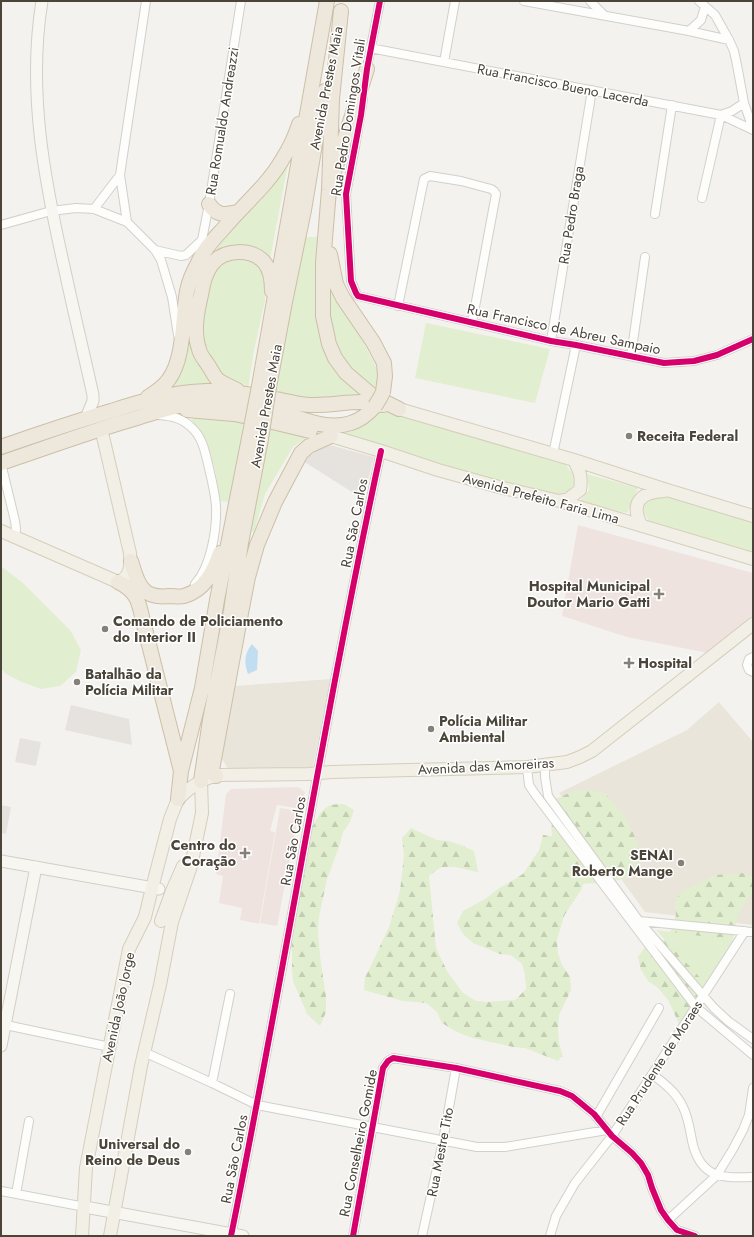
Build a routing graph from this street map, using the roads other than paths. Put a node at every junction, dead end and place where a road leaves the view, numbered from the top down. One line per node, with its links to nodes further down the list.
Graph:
1 (42, 1): 30 (street)
2 (146, 1): 25 (street)
3 (241, 1): 28 (street, Rua Romualdo Andreazzi)
4 (327, 1): 19 (highway, Avenida Prestes Maia)
5 (380, 1): 16 (street, Rua Pedro Domingos Vitali)
6 (455, 1): 17 (street)
7 (524, 1): 12 (street)
8 (590, 1): 13 (street)
9 (574, 2): 12 (street)
10 (702, 4): 14 (street); 15 (street)
11 (341, 6): 26 (highway); 47 (highway, Avenida Prestes Maia)
12 (569, 9): 13 (street)
13 (604, 15): 14 (street)
14 (689, 31): 15 (street)
15 (729, 40): 21 (street)
16 (370, 48): 17 (street, Rua Francisco Bueno Lacerda); 18 (street, Rua Pedro Domingos Vitali)
17 (444, 62): 20 (street, Rua Francisco Bueno Lacerda)
18 (366, 69): 26 (highway); 38 (street, Rua Pedro Domingos Vitali)
19 (312, 82): 31 (highway); 39 (highway, Avenida Prestes Maia)
20 (592, 90): 22 (street, Rua Francisco Bueno Lacerda); 43 (street, Rua Pedro Braga)
21 (744, 103): 23 (street); 24 (street)
22 (672, 105): 23 (street, Rua Francisco Bueno Lacerda); 32 (street)
23 (722, 115): 24 (street, Rua Francisco Bueno Lacerda); 27 (street)
24 (753, 129)
25 (120, 176): 29 (street); 33 (street)
26 (329, 190): 35 (highway)
27 (702, 198)
28 (209, 204): 31 (highway); 36 (street, Rua Romualdo Andreazzi)
29 (94, 209): 30 (street); 33 (street)
30 (51, 211): 34 (street); 52 (street)
31 (237, 212): 45 (highway)
32 (655, 214)
33 (127, 222): 36 (street)
34 (1, 226)
35 (326, 232): 49 (highway, bridge); 50 (highway)
36 (155, 250): 45 (street)
37 (644, 257): 46 (street)
38 (368, 299): 40 (street, Rua Francisco de Abreu Sampaio)
39 (274, 303): 47 (highway, Avenida Prestes Maia); 47 (highway)
40 (398, 306): 41 (street, Rua Francisco de Abreu Sampaio); 41 (street)
41 (472, 323): 43 (street, Rua Francisco de Abreu Sampaio)
42 (753, 339): 46 (street, Rua Francisco de Abreu Sampaio)
43 (551, 341): 44 (street, Rua Francisco de Abreu Sampaio)
44 (576, 345): 46 (street, Rua Francisco de Abreu Sampaio); 58 (street)
45 (181, 347): 48 (highway)
46 (631, 356)
47 (259, 389): 48 (highway); 50 (highway); 55 (highway, Avenida Prestes Maia, bridge)
48 (140, 402): 52 (highway)
49 (165, 409): 51 (highway); 54 (highway)
50 (399, 409): 58 (main road)
51 (148, 414): 53 (highway); 71 (street)
52 (86, 418): 56 (highway)
53 (101, 428): 60 (highway); 69 (main road)
54 (330, 436): 57 (main road, Avenida Prefeito Faria Lima); 81 (highway)
55 (255, 439): 63 (highway, Avenida Prestes Maia); 82 (highway, Avenida Prestes Maia)
56 (1, 447)
57 (381, 451): 62 (main road, Avenida Prefeito Faria Lima); 80 (street, Rua São Carlos)
58 (553, 454): 59 (main road)
59 (574, 460): 61 (main road); 62 (main road)
60 (1, 463): 67 (street)
61 (667, 490): 64 (main road); 65 (main road)
62 (559, 501): 65 (main road, Avenida Prefeito Faria Lima)
63 (236, 508): 71 (highway); 79 (highway, Avenida Prestes Maia)
64 (753, 516)
65 (642, 526): 68 (main road, Avenida Prefeito Faria Lima)
66 (1, 531): 67 (main road)
67 (15, 538): 70 (main road)
68 (753, 558)
69 (131, 561): 70 (main road); 72 (highway)
70 (118, 582): 73 (highway)
71 (184, 596): 72 (highway)
72 (162, 597): 73 (highway)
73 (142, 621): 79 (highway)
74 (753, 624): 77 (main road, Avenida das Amoreiras)
75 (753, 657): 76 (street)
76 (753, 672)
77 (545, 764): 78 (main road, Avenida das Amoreiras); 89 (street)
78 (527, 767): 80 (main road, Avenida das Amoreiras); 95 (street)
79 (181, 771): 83 (highway, Avenida João Jorge)
80 (318, 773): 81 (main road, Avenida João Jorge); 107 (street, Rua São Carlos)
81 (216, 776): 82 (main road, Avenida João Jorge)
82 (201, 781): 83 (main road, Avenida João Jorge); 84 (main road, Avenida Prestes Maia)
83 (178, 799): 87 (main road, Avenida João Jorge)
84 (196, 842): 88 (main road); 101 (main road)
85 (1, 861): 86 (street)
86 (36, 867): 87 (street); 97 (street)
87 (155, 888): 91 (main road, Avenida João Jorge)
88 (162, 921)
89 (639, 921): 90 (street); 94 (street)
90 (749, 932): 94 (street, Rua Prudente de Moraes)
91 (129, 949): 92 (main road); 100 (main road, Avenida João Jorge)
92 (132, 973)
93 (230, 994): 105 (street)
94 (704, 995): 95 (street, Rua Prudente de Moraes); 98 (street)
95 (696, 1007): 102 (street); 104 (street, Rua Prudente de Moraes)
96 (659, 1008): 108 (street)
97 (3, 1025): 99 (street); 100 (street)
98 (753, 1039)
99 (1, 1046)
100 (110, 1047): 117 (main road, Avenida João Jorge)
101 (144, 1052): 105 (street); 118 (main road)
102 (753, 1055)
103 (456, 1068): 108 (street); 110 (street, Rua Conselheiro Gomide); 112 (street, Rua Mestre Tito)
104 (652, 1074): 111 (street, Rua Prudente de Moraes); 113 (street)
105 (212, 1083): 107 (street)
106 (753, 1088): 113 (street)
107 (257, 1106): 110 (street); 123 (street, Rua São Carlos)
108 (596, 1117): 111 (street)
109 (29, 1121): 116 (street)
110 (372, 1127): 112 (street); 124 (street, Rua Conselheiro Gomide)
111 (610, 1133): 112 (street); 120 (street); 126 (street, Rua Prudente de Moraes)
112 (443, 1141): 125 (street, Rua Mestre Tito)
113 (717, 1175): 114 (street); 120 (street)
114 (753, 1177)
115 (1, 1191): 116 (street)
116 (16, 1194): 117 (street)
117 (85, 1207): 118 (street); 119 (main road, Avenida João Jorge)
118 (109, 1211): 119 (street); 122 (main road); 123 (street)
119 (84, 1220): 121 (main road, Avenida João Jorge)
120 (668, 1220): 127 (street)
121 (82, 1236)
122 (110, 1236)
123 (235, 1236)
124 (353, 1236)
125 (422, 1236)
126 (550, 1236)
127 (695, 1236)

